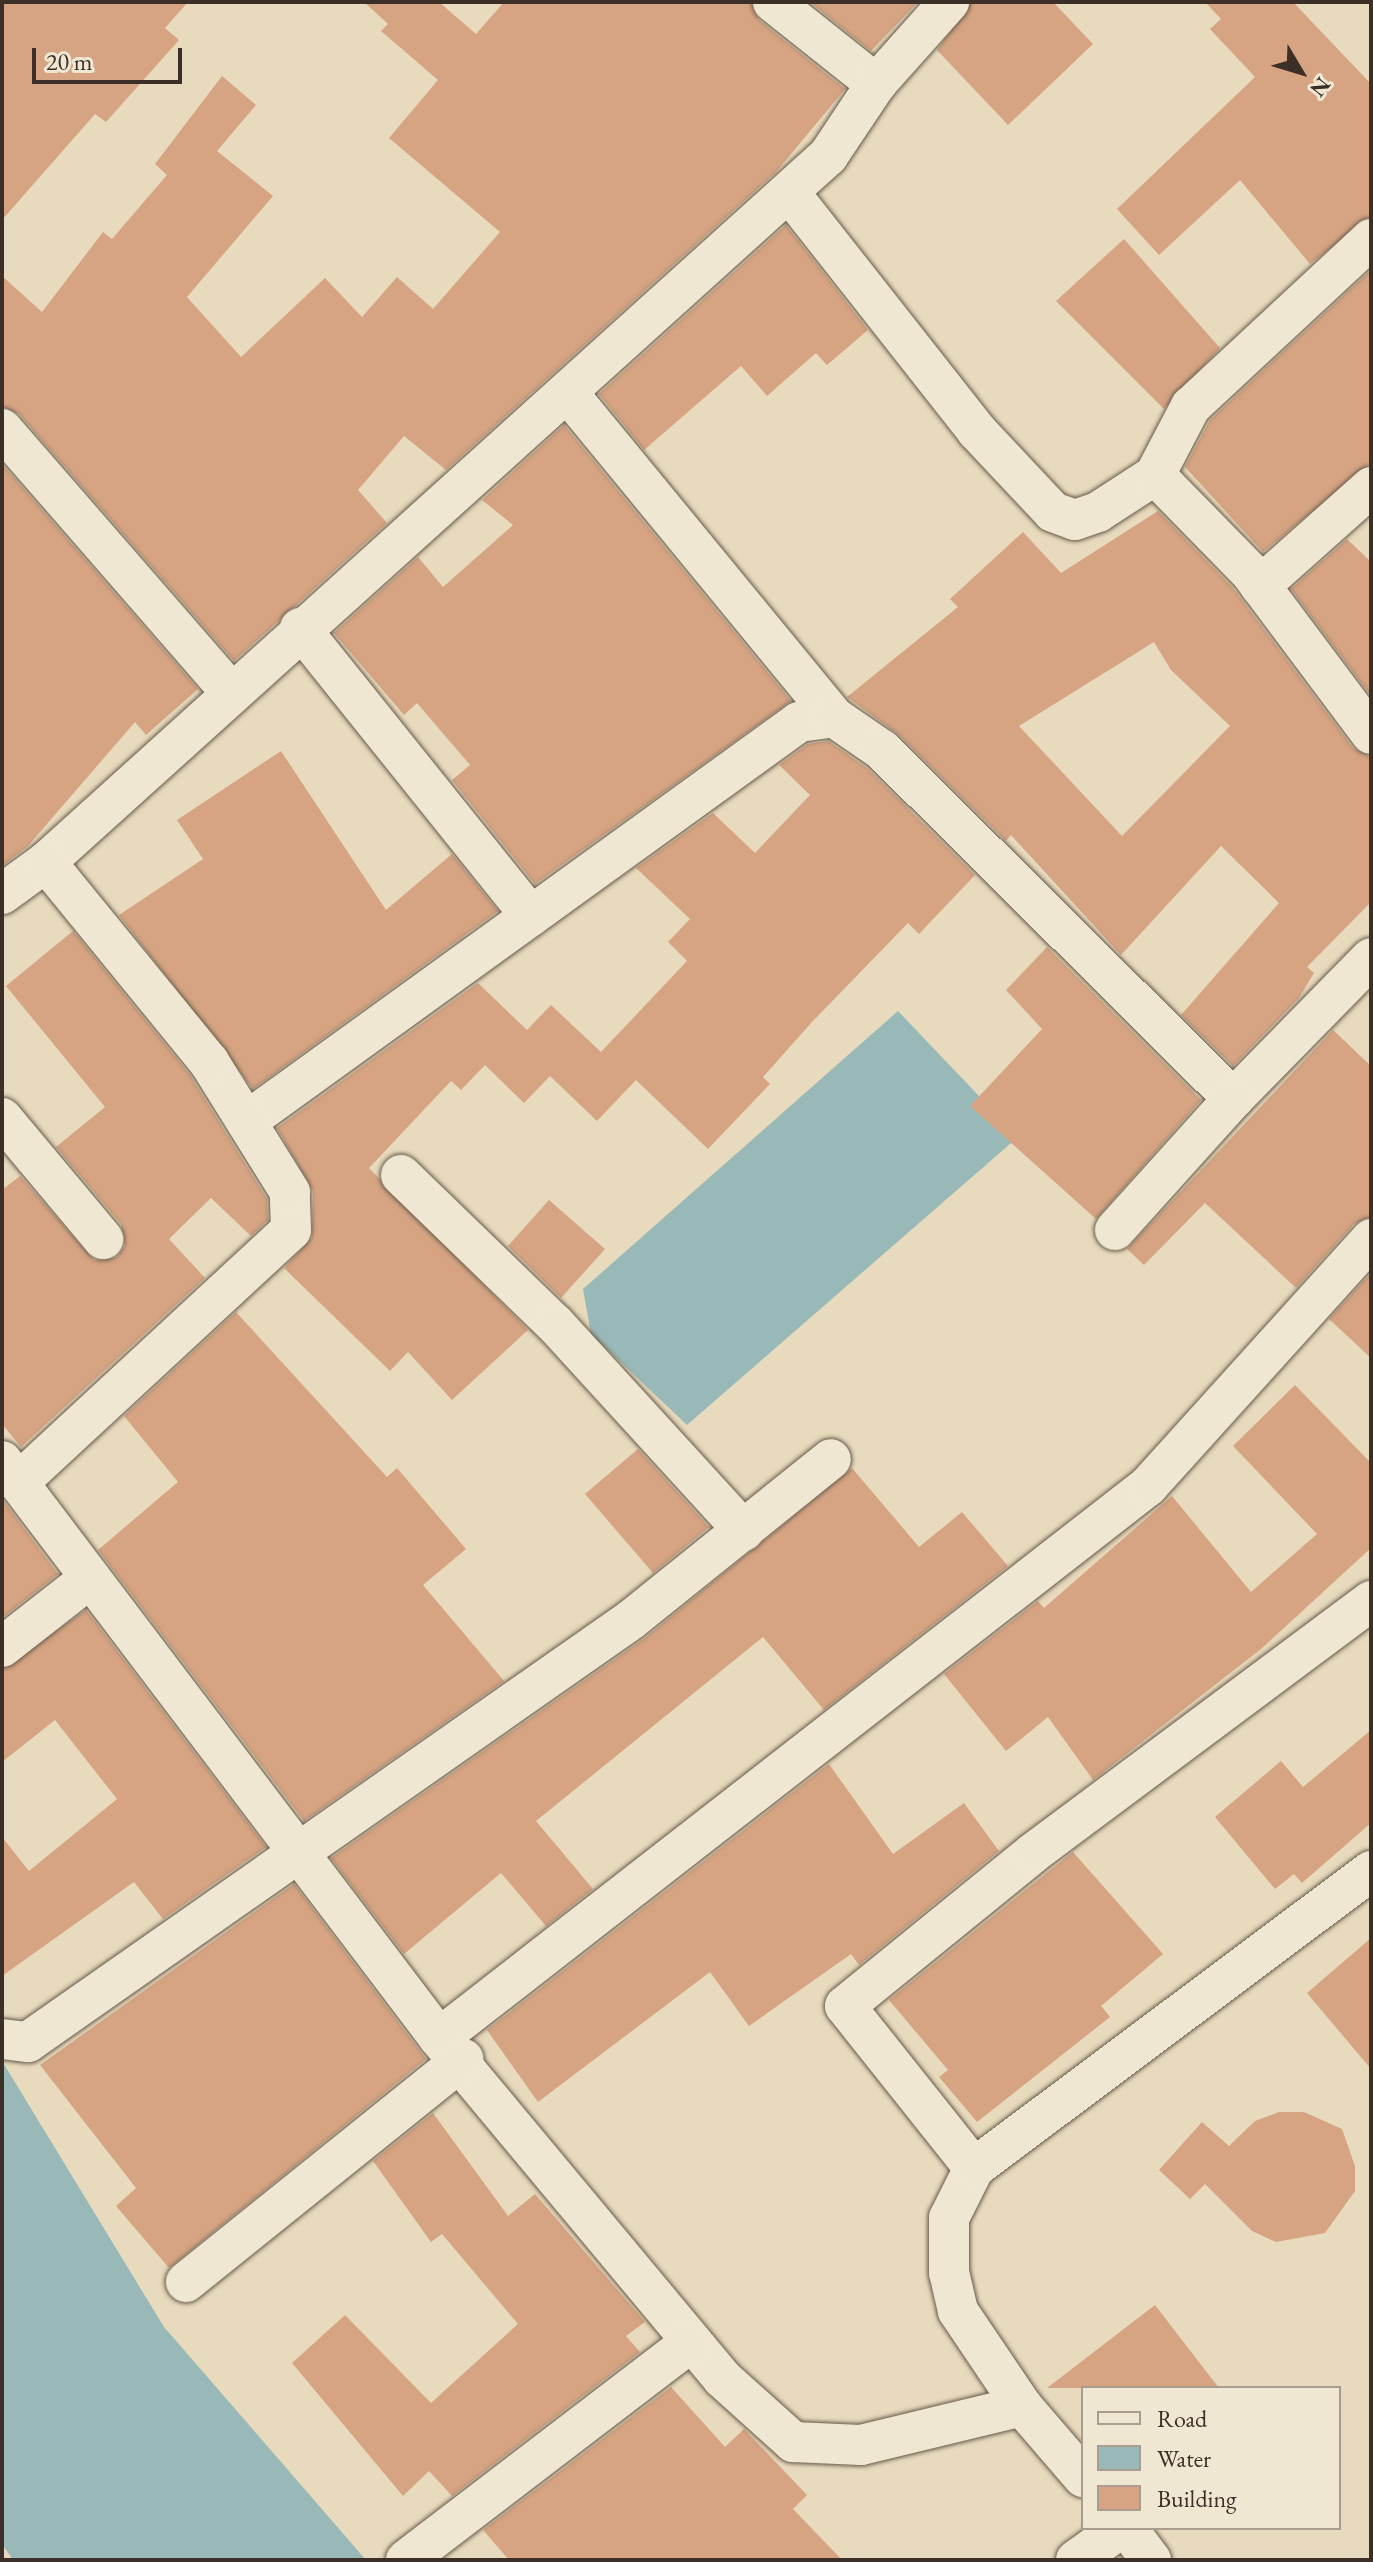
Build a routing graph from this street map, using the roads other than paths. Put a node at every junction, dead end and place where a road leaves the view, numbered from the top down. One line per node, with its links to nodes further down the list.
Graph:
1 (773, 2): 3 (street)
2 (949, 2): 3 (street)
3 (876, 84): 4 (street)
4 (789, 192): 6 (street); 8 (street)
5 (1371, 239): 8 (street)
6 (567, 392): 11 (street); 13 (street)
7 (2, 429): 12 (street)
8 (1155, 475): 10 (street)
9 (1371, 487): 10 (street)
10 (1260, 586): 14 (street)
11 (300, 628): 12 (street); 17 (street)
12 (230, 691): 15 (street)
13 (834, 717): 17 (street); 19 (street)
14 (1370, 731)
15 (46, 862): 16 (street); 21 (street)
16 (2, 894)
17 (531, 916): 21 (street)
18 (1371, 958): 19 (street)
19 (1233, 1099): 23 (street)
20 (2, 1118): 24 (street)
21 (247, 1121): 27 (street)
22 (401, 1175): 28 (street)
23 (1115, 1230)
24 (103, 1239)
25 (1371, 1239): 35 (street)
26 (831, 1459): 28 (street)
27 (11, 1471): 29 (street)
28 (744, 1531): 32 (street)
29 (90, 1578): 31 (street); 32 (street)
30 (1371, 1601): 36 (street)
31 (2, 1647)
32 (294, 1849): 34 (street); 35 (street)
33 (1371, 1871): 36 (street)
34 (2, 2039)
35 (451, 2049): 37 (street); 38 (street)
36 (974, 2168): 39 (street)
37 (186, 2282)
38 (689, 2344): 39 (street); 43 (street)
39 (1022, 2406): 40 (street)
40 (1081, 2475)
41 (1121, 2530): 44 (street)
42 (1126, 2530): 45 (street)
43 (406, 2560)
44 (1076, 2560)
45 (1151, 2560)

